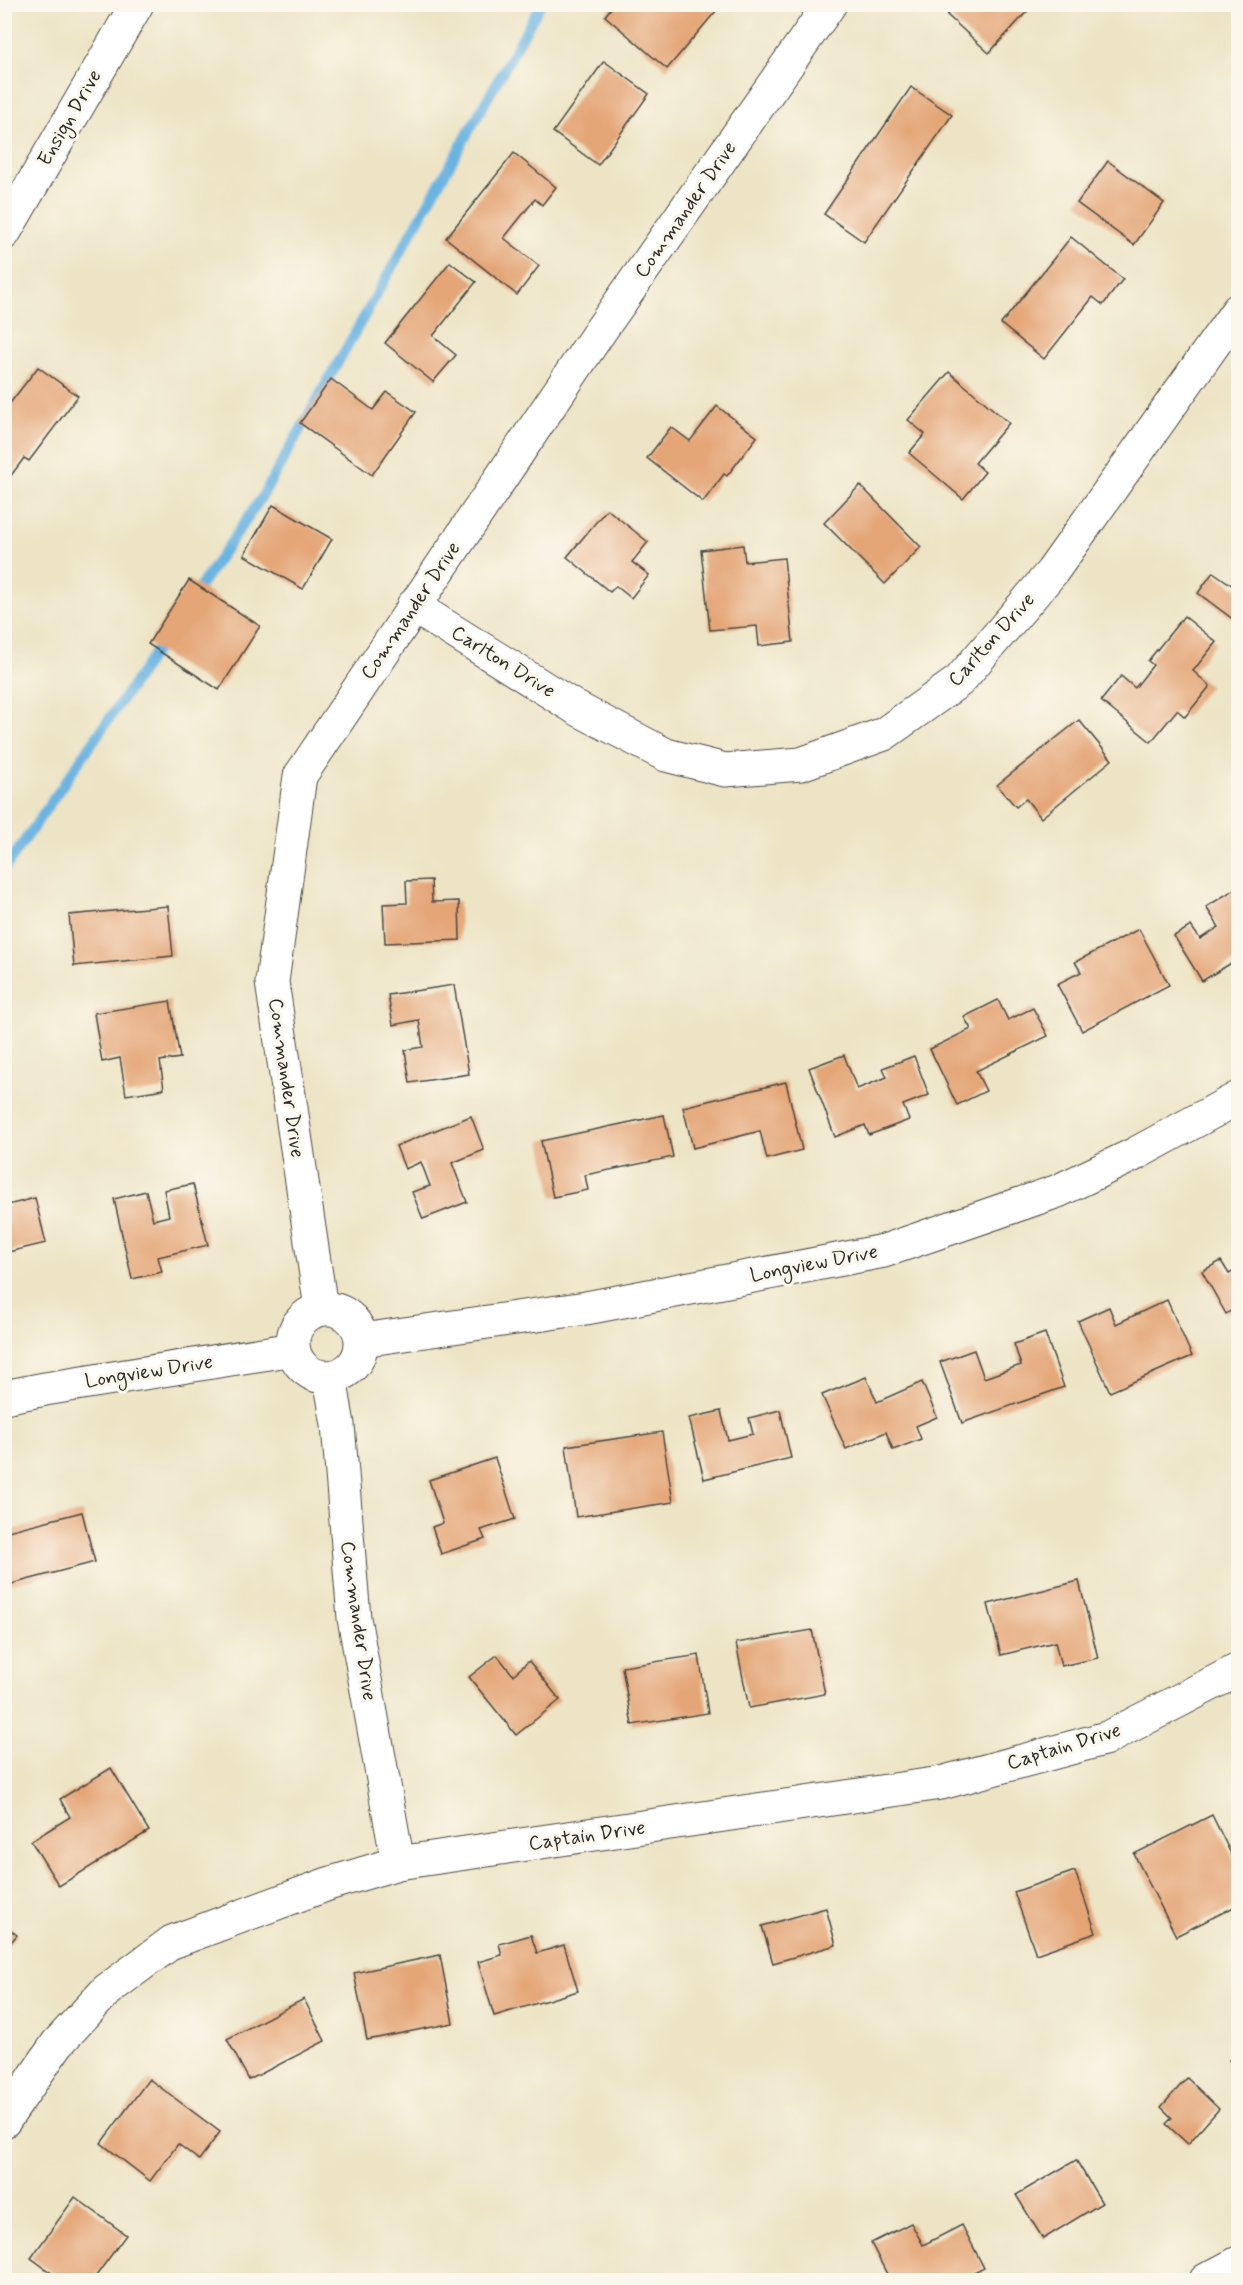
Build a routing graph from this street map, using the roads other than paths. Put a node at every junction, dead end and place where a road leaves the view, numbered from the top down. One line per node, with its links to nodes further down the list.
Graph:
1 (137, 4): 3 (street, Ensign Drive)
2 (830, 4): 5 (street, Commander Drive)
3 (4, 232)
4 (1239, 310): 5 (street, Carlton Drive)
5 (413, 606): 7 (street, Commander Drive)
6 (1239, 1098): 8 (street, Longview Drive)
7 (321, 1308): 8 (street); 9 (street)
8 (362, 1340): 10 (street)
9 (293, 1349): 10 (street); 11 (street, Longview Drive)
10 (330, 1377): 13 (street, Commander Drive)
11 (4, 1397)
12 (1239, 1670): 13 (street, Captain Drive)
13 (398, 1863): 14 (street, Captain Drive)
14 (4, 2121)
15 (1239, 2263): 16 (street)
16 (1206, 2280)

